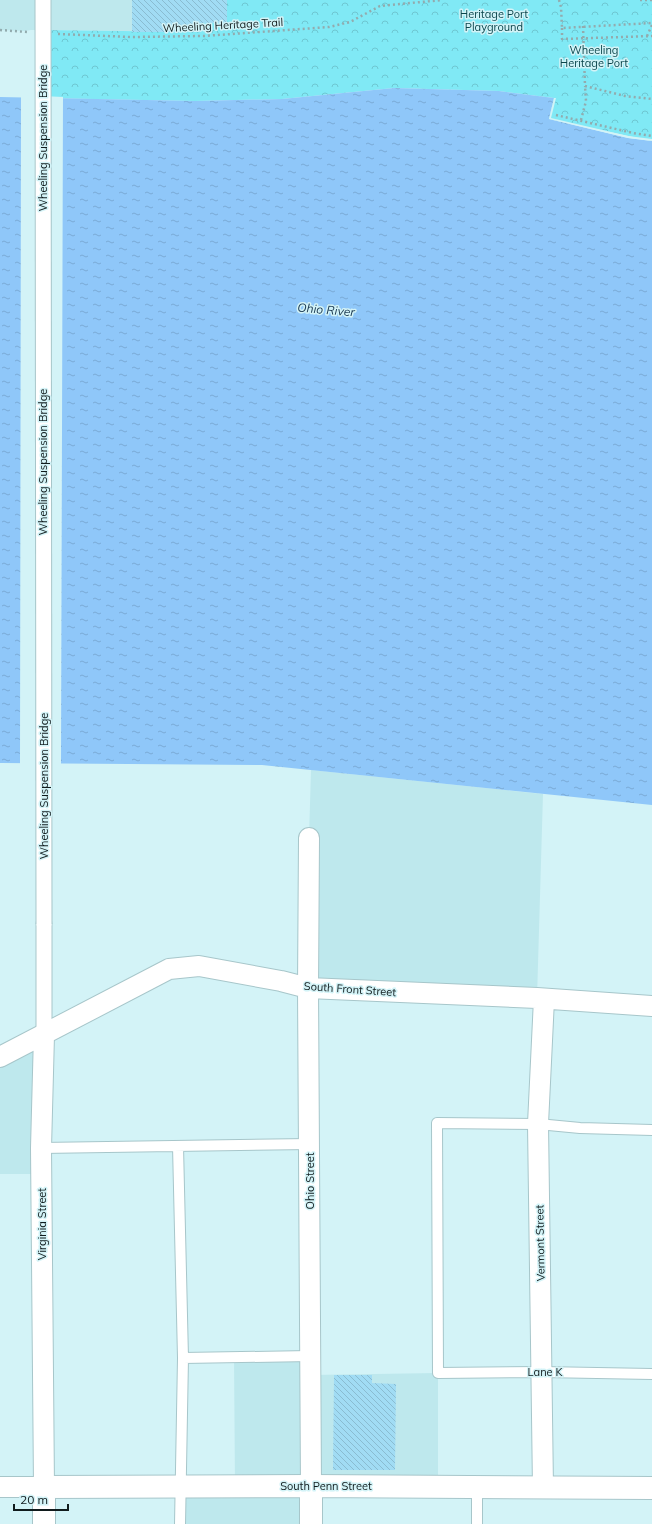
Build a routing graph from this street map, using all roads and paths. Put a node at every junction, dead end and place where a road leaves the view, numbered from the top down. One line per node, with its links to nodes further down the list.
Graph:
1 (43, 0): 21 (street, Wheeling Suspension Bridge, bridge)
2 (442, 0): 11 (path, Wheeling Heritage Trail)
3 (559, 0): 8 (path)
4 (640, 0): 5 (path)
5 (652, 0)
6 (652, 24): 7 (path); 12 (path)
7 (583, 26): 8 (path); 14 (path)
8 (562, 28): 14 (path)
9 (0, 30): 10 (path)
10 (32, 32)
11 (54, 33)
12 (647, 36): 13 (path); 14 (path)
13 (652, 36)
14 (583, 38): 15 (path)
15 (585, 86): 16 (path); 18 (path)
16 (652, 99)
17 (556, 114): 18 (path)
18 (581, 121): 19 (path)
19 (652, 136)
20 (309, 838): 22 (street, Ohio Street)
21 (44, 924): 25 (street, Virginia Street)
22 (308, 988): 23 (street, South Front Street); 25 (street, South Front Street); 29 (street, Ohio Street)
23 (544, 999): 24 (street, South Front Street); 27 (street, Vermont Street)
24 (652, 1006)
25 (44, 1035): 26 (street, South Front Street); 31 (street, Virginia Street)
26 (0, 1057)
27 (538, 1124): 28 (lane); 34 (street, Vermont Street); 34 (lane, Lane K)
28 (652, 1130)
29 (310, 1144): 30 (lane); 32 (street, Ohio Street)
30 (178, 1146): 31 (lane); 33 (lane)
31 (41, 1148): 38 (street, Virginia Street)
32 (310, 1356): 33 (lane); 36 (street, Ohio Street)
33 (183, 1358): 40 (lane)
34 (542, 1372): 35 (lane, Lane K); 41 (street, Vermont Street)
35 (652, 1374)
36 (311, 1486): 39 (street, South Penn Street); 40 (street, South Penn Street); 45 (street, Ohio Street)
37 (0, 1487): 38 (street, South Penn Street)
38 (44, 1487): 40 (street, South Penn Street); 43 (street, Virginia Street)
39 (477, 1487): 41 (street, South Penn Street); 46 (lane)
40 (180, 1488): 44 (lane)
41 (543, 1488): 42 (street, South Penn Street)
42 (652, 1488)
43 (44, 1524)
44 (180, 1524)
45 (311, 1524)
46 (477, 1524)

